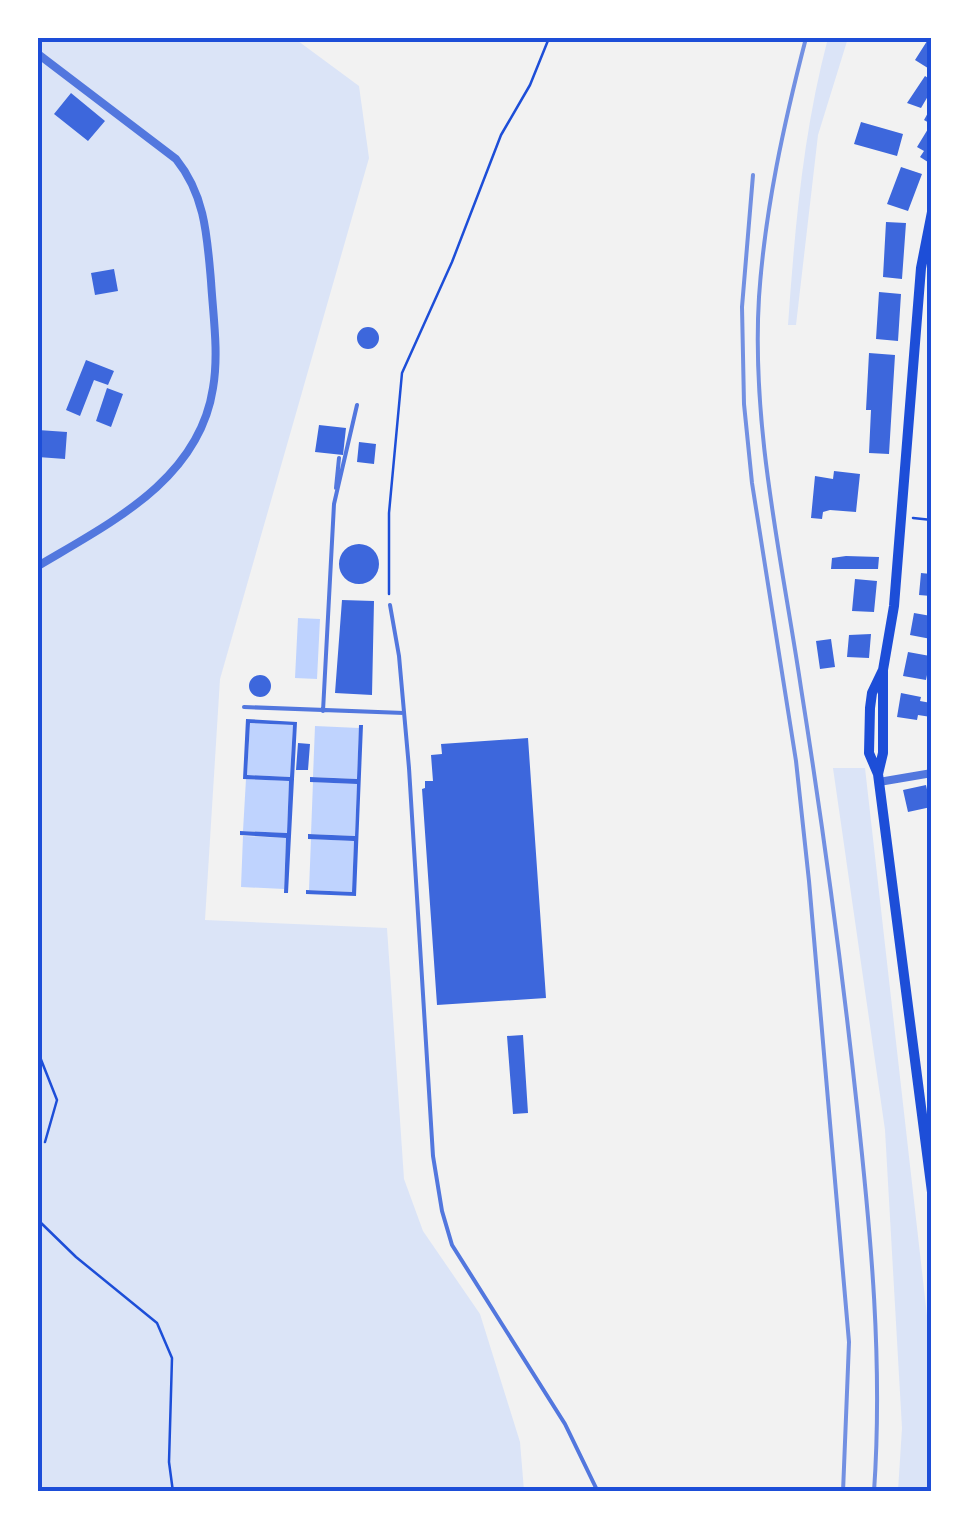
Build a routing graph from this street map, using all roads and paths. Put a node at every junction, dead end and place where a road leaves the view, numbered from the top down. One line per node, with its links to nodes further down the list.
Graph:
1 (549, 38): 10 (path)
2 (38, 54): 9 (street)
3 (932, 212): 15 (main road)
4 (357, 405): 6 (lane)
5 (339, 458): 6 (lane)
6 (334, 504): 12 (lane)
7 (922, 518): 8 (path)
8 (932, 520)
9 (38, 566)
10 (390, 605): 13 (lane)
11 (244, 707): 12 (lane)
12 (323, 711): 13 (lane)
13 (404, 712): 22 (lane)
14 (932, 774): 15 (street)
15 (879, 778): 17 (main road)
16 (38, 1052): 18 (path)
17 (928, 1131): 19 (main road)
18 (46, 1142)
19 (932, 1192)
20 (38, 1220): 21 (path)
21 (173, 1492)
22 (598, 1492)

